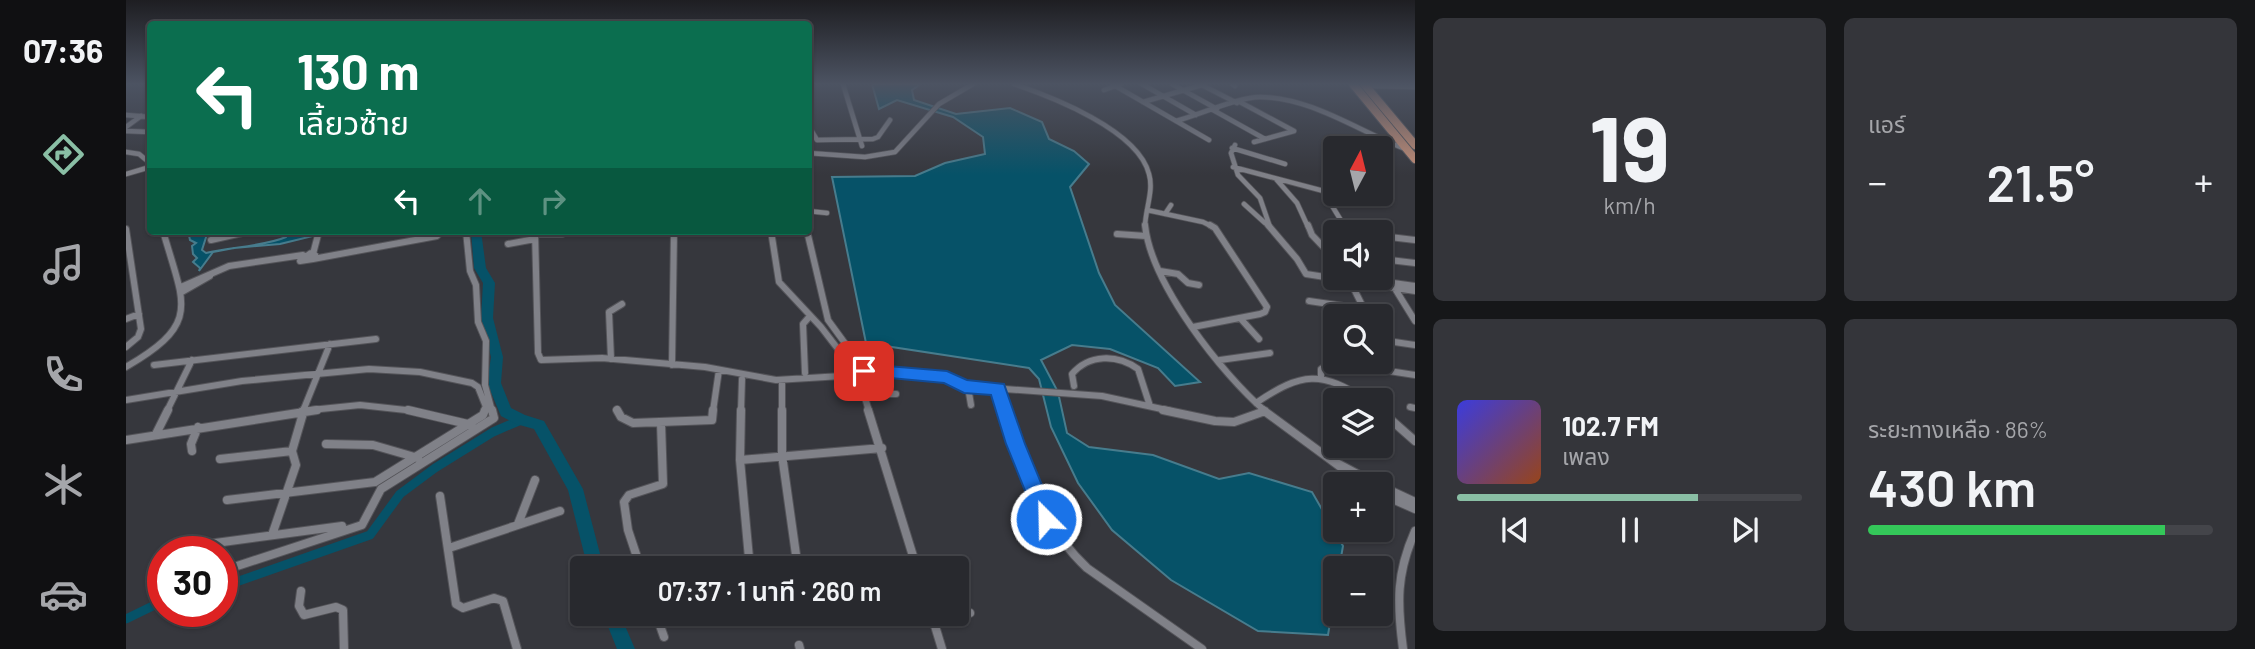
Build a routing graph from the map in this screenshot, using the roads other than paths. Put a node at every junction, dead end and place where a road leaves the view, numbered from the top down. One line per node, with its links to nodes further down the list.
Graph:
1 (852, 114): 19 (street)
2 (930, 114): 26 (street)
3 (1086, 114): 37 (street)
4 (1164, 114): 15 (street)
5 (1224, 114): 20 (street)
6 (1261, 114): 20 (street)
7 (1324, 114): 24 (street)
8 (1381, 114): 24 (main road)
9 (1387, 114): 24 (main road)
10 (126, 115): 12 (street)
11 (1196, 115): 15 (street)
12 (141, 116): 13 (street); 16 (street)
13 (147, 117)
14 (890, 120): 19 (street)
15 (1176, 121): 21 (street)
16 (126, 129): 17 (street)
17 (147, 132)
18 (812, 132): 19 (street)
19 (859, 139): 23 (street)
20 (1265, 139): 22 (street)
21 (1209, 140)
22 (1254, 142)
23 (862, 146)
24 (1411, 147): 27 (main road)
25 (126, 152): 28 (street)
26 (812, 153)
27 (1415, 159)
28 (147, 162)
29 (1285, 164): 31 (street)
30 (147, 166): 32 (street)
31 (1233, 167): 33 (street); 41 (street)
32 (129, 174)
33 (1275, 178): 34 (street); 58 (street)
34 (1323, 191)
35 (1244, 204): 41 (street)
36 (1171, 205): 40 (street)
37 (1147, 210): 40 (street); 53 (street)
38 (812, 211): 39 (street)
39 (827, 213)
40 (1166, 214): 81 (street)
41 (1266, 224): 65 (street)
42 (126, 229): 59 (street)
43 (1117, 234): 53 (street)
44 (164, 235): 72 (street)
45 (233, 235): 55 (street)
46 (320, 235): 60 (street)
47 (438, 235): 60 (street)
48 (466, 235): 158 (street)
49 (535, 235): 57 (street); 92 (street)
50 (674, 235): 95 (street)
51 (772, 235): 79 (street)
52 (808, 235): 108 (street)
53 (1146, 236): 64 (street)
54 (1393, 237): 56 (street)
55 (211, 240)
56 (1415, 240)
57 (508, 244)
58 (1323, 246)
59 (127, 250): 63 (street)
60 (313, 257): 72 (street)
61 (1393, 260): 62 (street)
62 (1415, 263)
63 (129, 270): 73 (street)
64 (1160, 271): 69 (street); 83 (street)
65 (1306, 273): 66 (street); 67 (street)
66 (1323, 274)
67 (1323, 275)
68 (1393, 283): 70 (street)
69 (1199, 285)
70 (1395, 286): 71 (street); 82 (street)
71 (1415, 288)
72 (181, 289): 96 (street)
73 (135, 291): 74 (street); 78 (street)
74 (126, 294)
75 (1309, 301): 77 (street)
76 (622, 304): 92 (street)
77 (1330, 304)
78 (139, 314): 80 (street); 89 (street)
79 (810, 316): 101 (street); 102 (street)
80 (126, 319)
81 (1241, 319): 83 (street); 85 (street)
82 (1414, 319)
83 (1193, 327): 93 (street)
84 (376, 339): 87 (street)
85 (1259, 339)
86 (1393, 342): 88 (street)
87 (330, 344): 91 (street); 100 (street)
88 (1415, 345)
89 (126, 347)
90 (1270, 353): 93 (street)
91 (192, 359): 94 (street); 111 (street)
92 (611, 359): 95 (street)
93 (1220, 360): 115 (street)
94 (154, 365)
95 (672, 365): 98 (street)
96 (126, 367)
97 (1323, 368): 104 (street)
98 (719, 370): 102 (street); 121 (street)
99 (1393, 372): 103 (street)
100 (320, 373): 111 (street); 119 (street); 123 (street)
101 (805, 373)
102 (858, 374): 112 (street)
103 (1415, 375)
104 (1321, 377): 109 (street); 115 (street)
105 (742, 379): 135 (street)
106 (782, 383): 132 (street)
107 (1074, 386): 117 (street)
108 (968, 387): 110 (street); 116 (street)
109 (1350, 388)
110 (998, 389): 117 (street); 166 (street)
111 (179, 390): 114 (street); 125 (street)
112 (865, 394): 113 (street); 129 (street)
113 (896, 394)
114 (126, 400)
115 (1256, 402): 120 (street)
116 (971, 405)
117 (1150, 406): 120 (street)
118 (617, 410): 121 (street)
119 (303, 411): 123 (street); 124 (street); 131 (street)
120 (1265, 411): 136 (street)
121 (660, 422): 154 (street)
122 (1393, 422): 127 (street)
123 (471, 425): 133 (street)
124 (198, 427): 125 (street); 130 (street)
125 (156, 435): 126 (street)
126 (126, 440)
127 (1415, 441)
128 (326, 444): 133 (street)
129 (882, 448): 132 (street); 157 (street)
130 (192, 451)
131 (292, 451): 134 (street); 140 (street)
132 (782, 456): 135 (street); 156 (street)
133 (418, 458): 140 (street)
134 (220, 459)
135 (740, 460): 155 (street)
136 (1329, 460): 137 (street); 138 (street)
137 (1343, 472)
138 (1352, 472)
139 (535, 480): 148 (street)
140 (288, 492): 144 (street); 151 (street)
141 (1393, 492): 145 (street)
142 (440, 496): 153 (street)
143 (1393, 499): 146 (street)
144 (227, 500)
145 (1415, 502)
146 (1415, 509)
147 (560, 511): 148 (street)
148 (518, 524): 153 (street)
149 (342, 526): 151 (street)
150 (1415, 531): 167 (street)
151 (272, 535): 152 (street)
152 (238, 540)
153 (449, 548): 164 (street)
154 (637, 556)
155 (749, 556)
156 (796, 556)
157 (913, 556)
158 (238, 566)
159 (301, 591): 163 (street)
160 (660, 626): 162 (street)
161 (935, 626): 165 (street)
162 (664, 637)
163 (344, 649)
164 (517, 649)
165 (942, 649)
166 (1202, 649)
167 (1404, 649)

